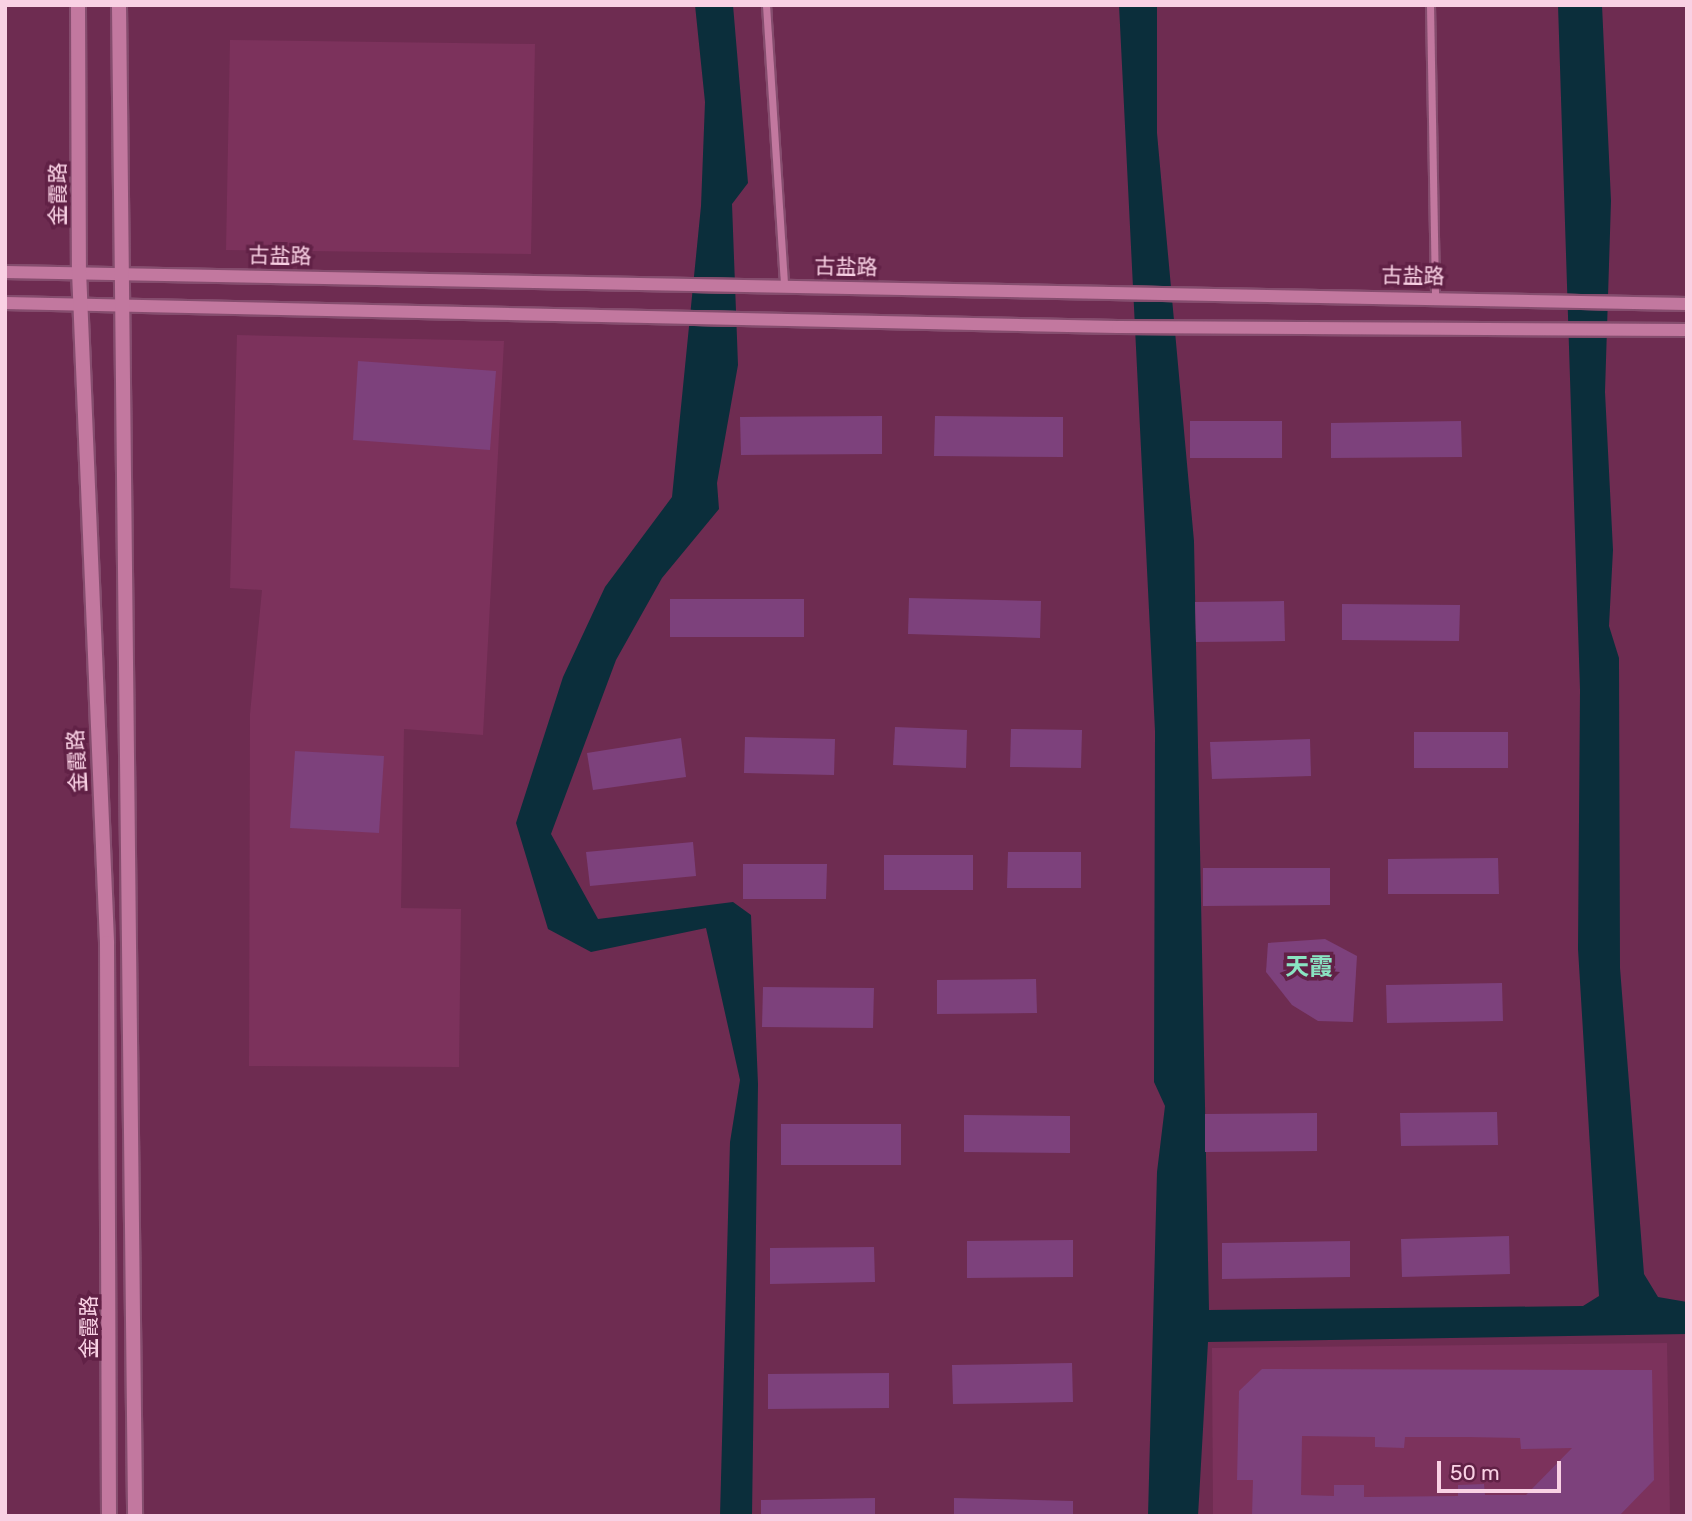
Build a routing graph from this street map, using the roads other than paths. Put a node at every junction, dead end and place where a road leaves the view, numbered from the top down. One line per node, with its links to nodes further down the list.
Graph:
1 (78, 5): 5 (main road, 金霞路)
2 (119, 5): 7 (main road)
3 (766, 5): 8 (street)
4 (1430, 5): 9 (street)
5 (79, 271): 6 (street, 古盐路); 7 (street, 古盐路); 11 (main road, 金霞路)
6 (5, 272)
7 (119, 272): 8 (street, 古盐路); 12 (main road)
8 (784, 285): 9 (street, 古盐路)
9 (1436, 296): 13 (street, 古盐路)
10 (5, 303): 11 (street)
11 (80, 304): 12 (street); 15 (main road, 金霞路)
12 (121, 304): 14 (street); 16 (main road)
13 (1686, 308)
14 (1687, 330)
15 (109, 1516)
16 (135, 1516)

